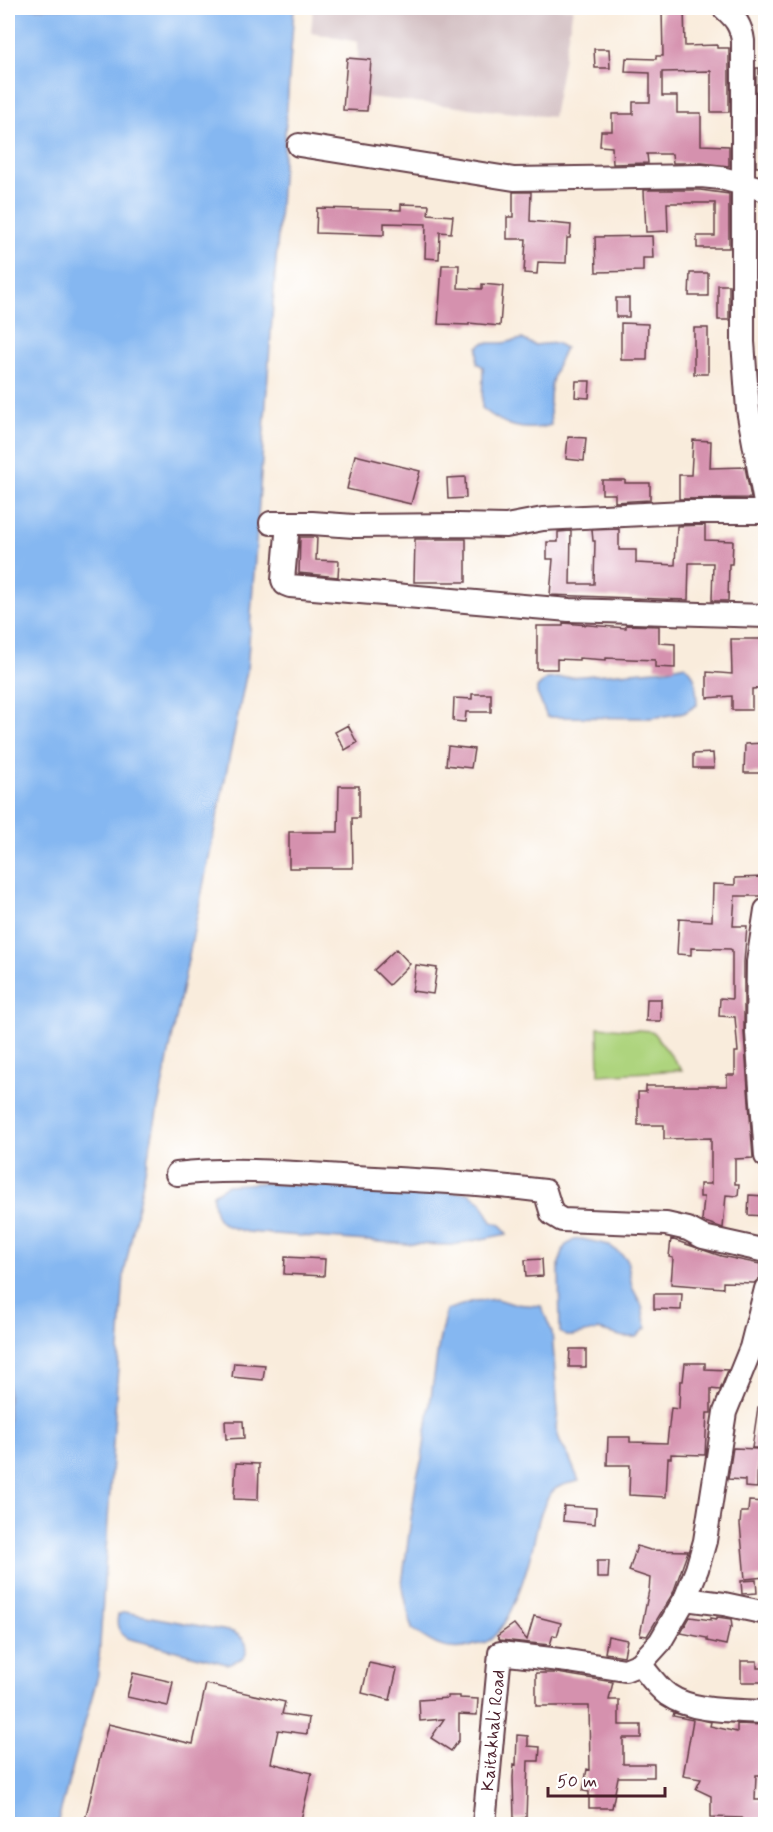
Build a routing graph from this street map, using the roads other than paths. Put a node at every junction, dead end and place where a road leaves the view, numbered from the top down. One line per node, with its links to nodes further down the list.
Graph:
1 (724, 8): 3 (street)
2 (299, 145): 3 (street)
3 (755, 187): 4 (street)
4 (757, 410): 5 (street)
5 (765, 510): 6 (street)
6 (765, 616)
7 (765, 910): 8 (street)
8 (762, 1036): 9 (street)
9 (765, 1156)
10 (177, 1174): 11 (street)
11 (765, 1251)
12 (765, 1288): 13 (street)
13 (684, 1599): 14 (street); 15 (street)
14 (765, 1613)
15 (640, 1664): 16 (street); 17 (street, Kaitakhali Road)
16 (765, 1712)
17 (484, 1824)

